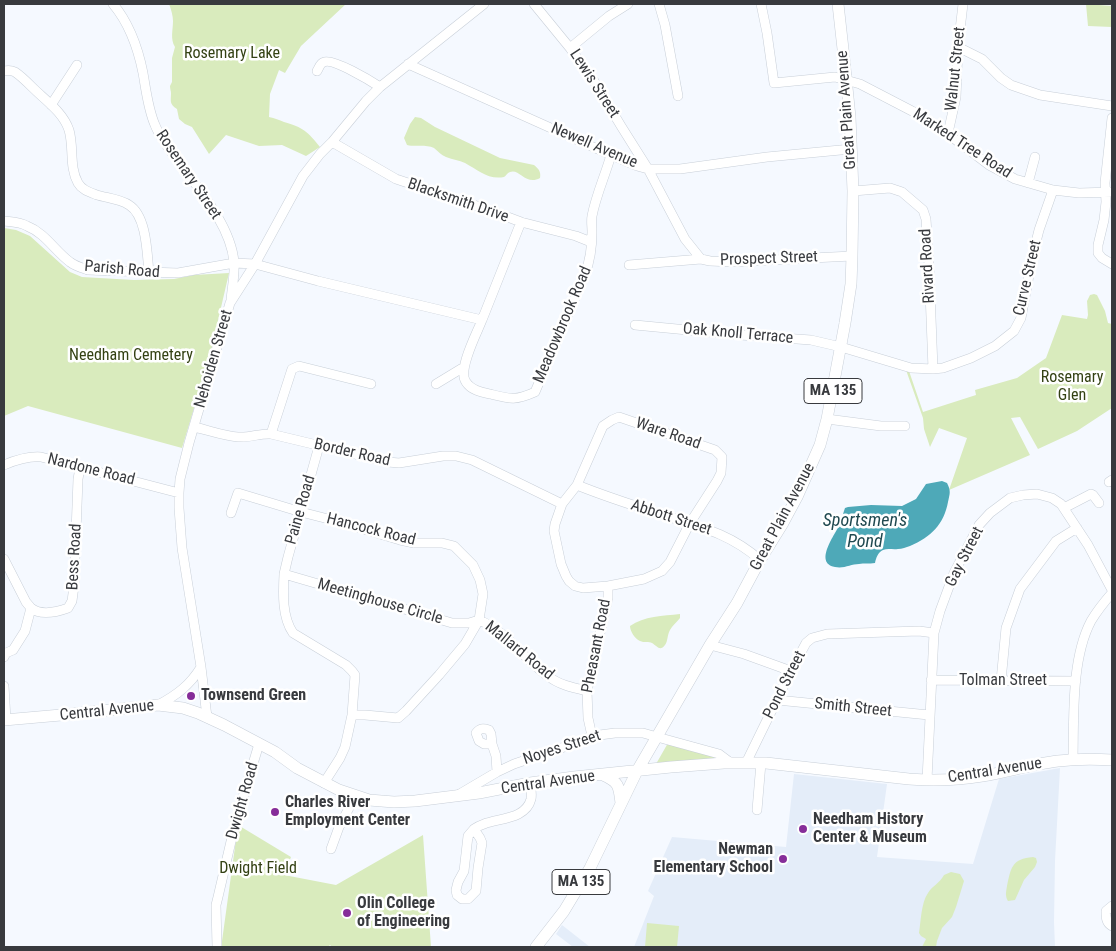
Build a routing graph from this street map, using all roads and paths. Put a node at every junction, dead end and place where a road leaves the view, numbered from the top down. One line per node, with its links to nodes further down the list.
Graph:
1 (113, 4): 36 (street, Rosemary Street)
2 (484, 4): 11 (street, Nehoiden Street)
3 (534, 4): 10 (street, Lewis Street)
4 (628, 4): 10 (street)
5 (659, 4): 17 (street)
6 (762, 4): 15 (street, Marked Tree Road)
7 (838, 4): 15 (main road, Great Plain Avenue / MA 135)
8 (962, 4): 9 (street, Walnut Street)
9 (958, 47): 19 (street); 21 (street, Walnut Street)
10 (570, 48): 26 (street, Lewis Street)
11 (408, 64): 16 (street, Nehoiden Street); 24 (street, Newell Avenue)
12 (77, 65): 18 (street)
13 (4, 71): 18 (street)
14 (317, 71): 16 (street)
15 (846, 80): 21 (street, Marked Tree Road); 23 (main road, Great Plain Avenue / MA 135)
16 (380, 87): 22 (street, Nehoiden Street)
17 (678, 96)
18 (51, 105): 40 (street)
19 (1112, 106)
20 (1112, 118): 30 (street)
21 (948, 133): 27 (street, Marked Tree Road)
22 (332, 142): 32 (street, Blacksmith Drive); 37 (street, Nehoiden Street)
23 (851, 148): 26 (street, Newell Avenue); 29 (main road, Great Plain Avenue / MA 135)
24 (611, 156): 26 (street, Newell Avenue); 33 (street, Meadowbrook Road)
25 (1035, 157): 27 (street)
26 (648, 169): 35 (street, Prospect Street)
27 (1028, 184): 28 (street, Marked Tree Road)
28 (1053, 190): 30 (street, Marked Tree Road); 46 (street, Curve Street)
29 (853, 191): 34 (main road, Great Plain Avenue / MA 135); 46 (street, Rivard Road)
30 (1108, 192): 38 (street)
31 (4, 221): 40 (street, Parish Road)
32 (521, 222): 33 (street, Blacksmith Drive); 42 (street)
33 (591, 242): 45 (street, Meadowbrook Road)
34 (852, 256): 35 (street, Prospect Street); 44 (main road, Great Plain Avenue / MA 135)
35 (701, 258): 39 (street)
36 (234, 263): 37 (street, Parish Road); 40 (street, Parish Road); 41 (street, Rosemary Street)
37 (255, 264): 41 (street, Nehoiden Street); 42 (street)
38 (1112, 264)
39 (629, 265)
40 (149, 272)
41 (230, 303): 51 (street, Nehoiden Street)
42 (482, 320): 45 (street)
43 (635, 324): 44 (street, Oak Knoll Terrace)
44 (841, 347): 46 (street, Curve Street); 49 (main road, Great Plain Avenue / MA 135)
45 (464, 366): 48 (street)
46 (933, 369)
47 (370, 384): 52 (street)
48 (436, 384)
49 (827, 419): 50 (street); 66 (main road, Great Plain Avenue / MA 135)
50 (905, 426)
51 (194, 427): 52 (street, Border Road); 57 (street, Nehoiden Street)
52 (271, 434): 53 (street, Border Road)
53 (319, 446): 59 (street, Border Road); 61 (street, Paine Road)
54 (4, 465): 55 (street, Nardone Road)
55 (80, 468): 57 (street, Nardone Road); 70 (street, Bess Road)
56 (577, 485): 59 (street, Ware Road); 63 (street, Abbott Street); 63 (street, Ware Road)
57 (178, 493): 75 (street, Nehoiden Street)
58 (1099, 503): 60 (street)
59 (562, 504): 68 (street, Ware Road)
60 (1064, 508): 64 (street, Gay Street); 72 (street, Gay Street)
61 (301, 512): 62 (street, Hancock Road); 67 (street, Paine Road); 71 (street, Hancock Road)
62 (231, 513)
63 (690, 524): 66 (street, Abbott Street); 68 (street, Ware Road)
64 (1077, 528): 69 (street, Gay Street); 78 (street)
65 (4, 559): 70 (street)
66 (760, 560): 73 (main road, Great Plain Avenue / MA 135)
67 (284, 574): 71 (street, Meetinghouse Circle); 84 (street)
68 (608, 586): 81 (street, Pheasant Road)
69 (1112, 592): 79 (street)
70 (31, 608): 74 (street)
71 (480, 620): 81 (street, Mallard Road); 84 (street)
72 (934, 633): 76 (street, Pond Street); 77 (street, Gay Street)
73 (710, 646): 76 (street); 89 (main road, Great Plain Avenue / MA 135)
74 (4, 656)
75 (201, 667): 83 (street); 86 (street, Nehoiden Street)
76 (791, 671): 82 (street, Pond Street)
77 (931, 680): 78 (street, Tolman Street); 85 (street, Gay Street)
78 (1001, 681): 79 (street, Tolman Street)
79 (1076, 681): 92 (street)
80 (4, 686): 87 (street)
81 (587, 691): 88 (street, Pheasant Road)
82 (777, 700): 85 (street, Smith Street); 95 (street, Pond Street)
83 (158, 705): 86 (main road, Central Avenue); 87 (main road, Central Avenue)
84 (352, 715): 101 (street)
85 (929, 715): 100 (street, Gay Street)
86 (207, 717): 90 (main road, Central Avenue)
87 (5, 720)
88 (592, 736): 89 (street, Noyes Street); 98 (street, Noyes Street)
89 (657, 736): 94 (street, Noyes Street); 97 (main road, Great Plain Avenue / MA 135)
90 (259, 744): 101 (main road, Central Avenue); 111 (street, Dwight Road)
91 (492, 744): 98 (street)
92 (1073, 759): 93 (main road, Central Avenue); 100 (main road, Central Avenue)
93 (1112, 760)
94 (731, 763): 95 (main road, Central Avenue); 97 (main road, Central Avenue)
95 (746, 763): 96 (main road, Central Avenue)
96 (761, 763): 100 (main road, Central Avenue); 106 (street)
97 (637, 771): 99 (main road, Central Avenue); 105 (main road, Great Plain Avenue / MA 135)
98 (497, 772): 104 (street, Noyes Street)
99 (601, 775): 102 (main road, Central Avenue); 105 (main road)
100 (926, 780)
101 (324, 783): 103 (main road, Central Avenue)
102 (530, 783): 104 (main road, Central Avenue); 107 (street)
103 (354, 795): 104 (main road, Central Avenue); 108 (street)
104 (455, 796)
105 (621, 803): 112 (main road, Great Plain Avenue / MA 135)
106 (757, 810)
107 (474, 829): 107 (street)
108 (331, 848)
109 (1112, 906): 110 (street)
110 (1112, 926)
111 (217, 947)
112 (536, 947)

